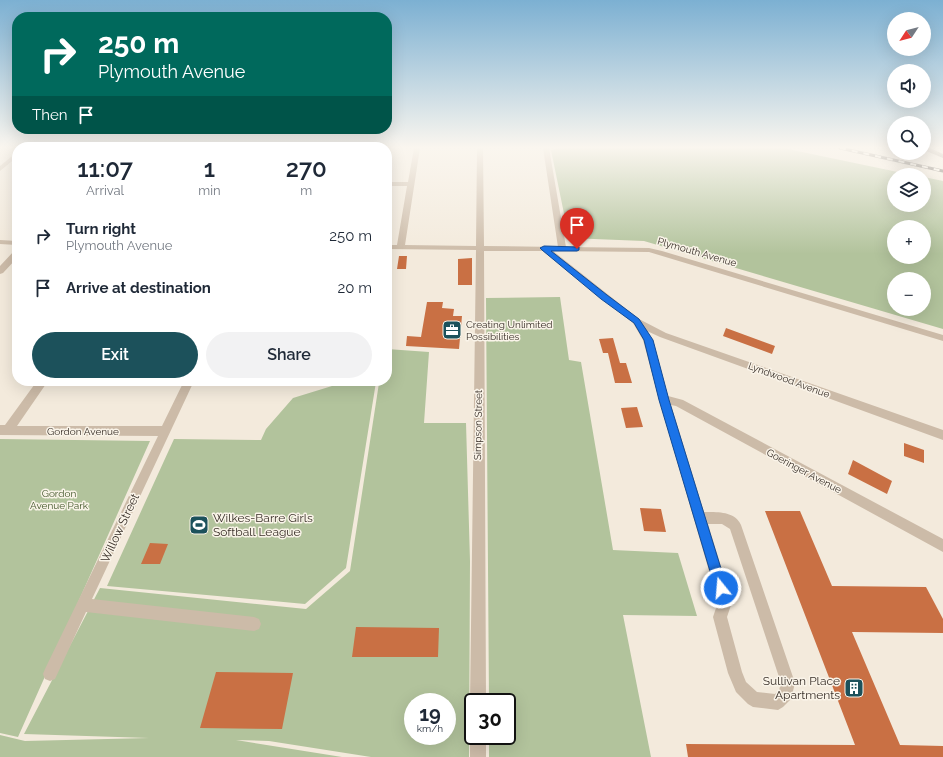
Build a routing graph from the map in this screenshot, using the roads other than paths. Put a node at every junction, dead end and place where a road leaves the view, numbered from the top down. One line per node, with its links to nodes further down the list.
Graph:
1 (480, 183): 9 (street, Simpson Street)
2 (552, 183): 11 (street)
3 (392, 184): 4 (street)
4 (411, 184): 8 (street)
5 (0, 242): 6 (street)
6 (12, 243)
7 (392, 247): 8 (street, Plymouth Avenue)
8 (401, 247): 9 (street, Plymouth Avenue)
9 (479, 248): 10 (street, Plymouth Avenue); 27 (street, Simpson Street)
10 (544, 248): 11 (street, Plymouth Avenue); 14 (street)
11 (562, 248): 15 (street, Plymouth Avenue)
12 (12, 258): 13 (street)
13 (0, 271)
14 (636, 321): 18 (street); 21 (street, Lyndwood Avenue)
15 (943, 338)
16 (39, 386): 19 (street)
17 (188, 386): 20 (street, Willow Street)
18 (664, 400): 22 (street); 23 (street, Goeringer Avenue)
19 (4, 430): 20 (street, Gordon Avenue)
20 (165, 431): 24 (street, Willow Street)
21 (943, 435)
22 (700, 518): 22 (street)
23 (943, 546)
24 (83, 605): 25 (street); 26 (street, Willow Street)
25 (254, 624)
26 (50, 674)
27 (478, 693)
28 (478, 745): 29 (street)
29 (478, 757)

